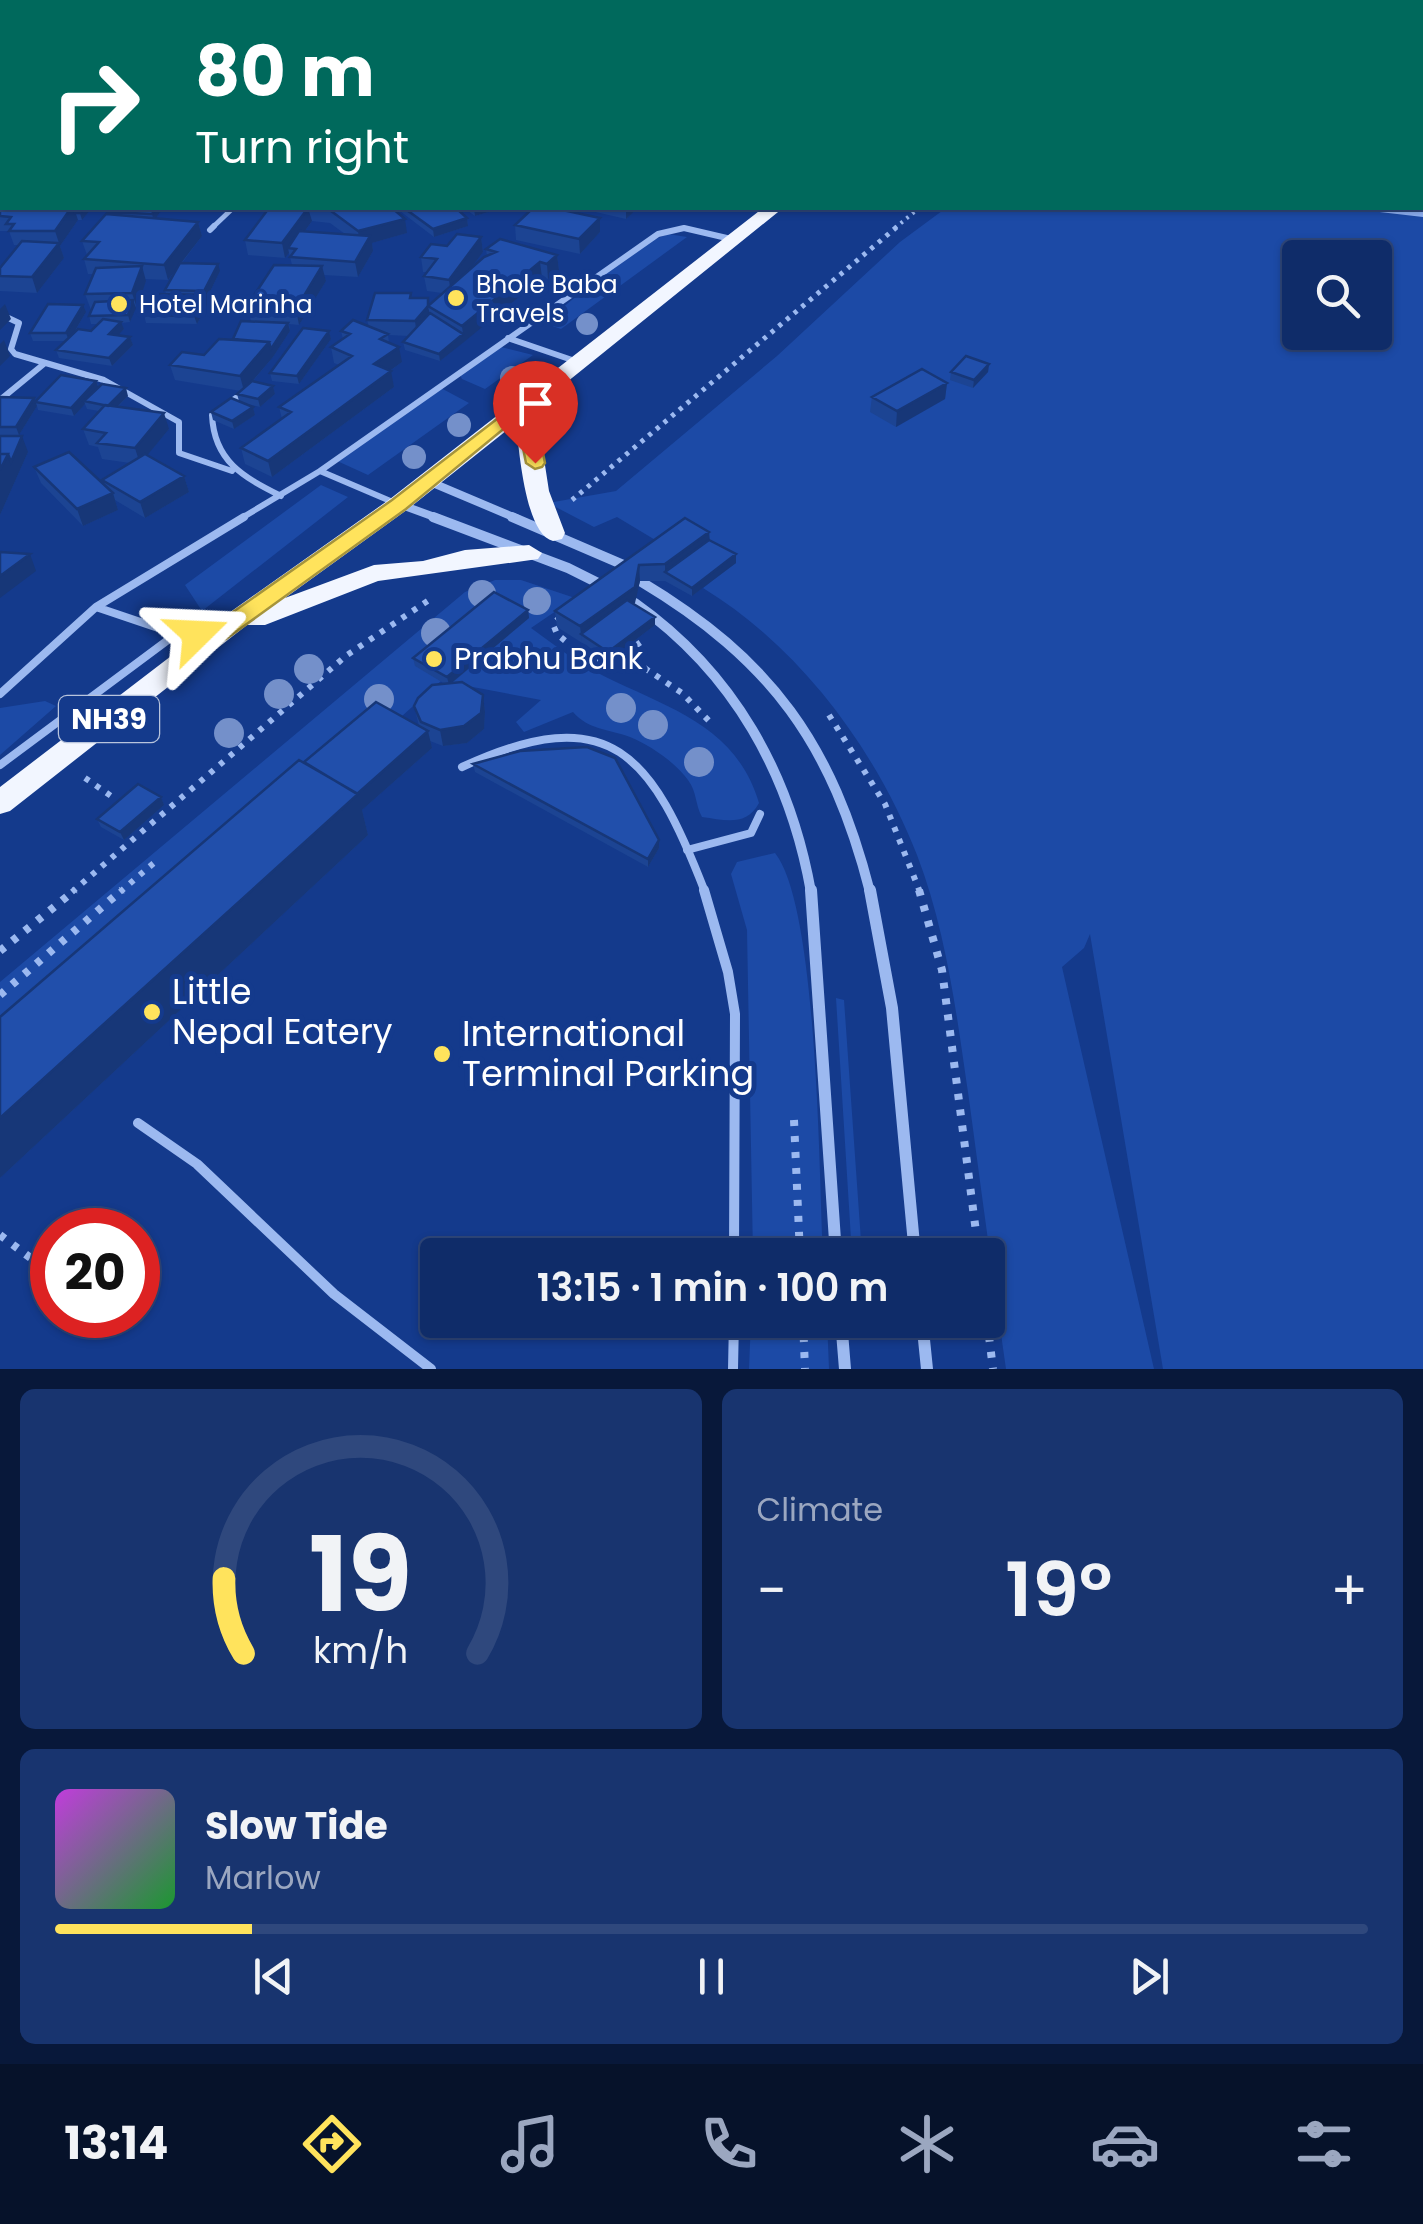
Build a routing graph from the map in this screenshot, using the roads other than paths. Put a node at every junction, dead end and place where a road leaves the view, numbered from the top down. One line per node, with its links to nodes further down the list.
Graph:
1 (231, 210): 3 (lane)
2 (763, 210): 4 (highway, NH39)
3 (210, 230)
4 (732, 240): 6 (lane); 7 (highway, NH39)
5 (0, 314): 8 (lane)
6 (508, 338): 7 (lane); 13 (lane)
7 (579, 362): 11 (highway, NH39)
8 (45, 363): 10 (lane); 12 (lane)
9 (243, 393): 12 (lane)
10 (0, 400)
11 (524, 404): 14 (highway, NH39); 17 (highway)
12 (232, 471): 15 (lane)
13 (320, 471): 15 (lane); 16 (lane)
14 (427, 480): 16 (highway, NH39); 17 (street)
15 (281, 496): 21 (lane)
16 (399, 504): 18 (street); 23 (highway, NH39)
17 (553, 533): 33 (street)
18 (528, 553): 19 (street); 23 (highway)
19 (610, 589)
20 (635, 603): 32 (street)
21 (96, 607): 22 (lane); 24 (lane)
22 (176, 634): 23 (lane); 25 (lane)
23 (218, 634): 27 (highway, NH39)
24 (0, 694)
25 (0, 764)
26 (462, 766): 29 (lane)
27 (0, 803)
28 (760, 814): 29 (lane)
29 (686, 850): 31 (lane)
30 (138, 1123): 37 (lane)
31 (734, 1238)
32 (835, 1238)
33 (913, 1238)
34 (734, 1338): 38 (lane)
35 (842, 1338): 39 (street)
36 (924, 1338): 40 (street)
37 (431, 1369)
38 (733, 1369)
39 (845, 1369)
40 (927, 1369)

